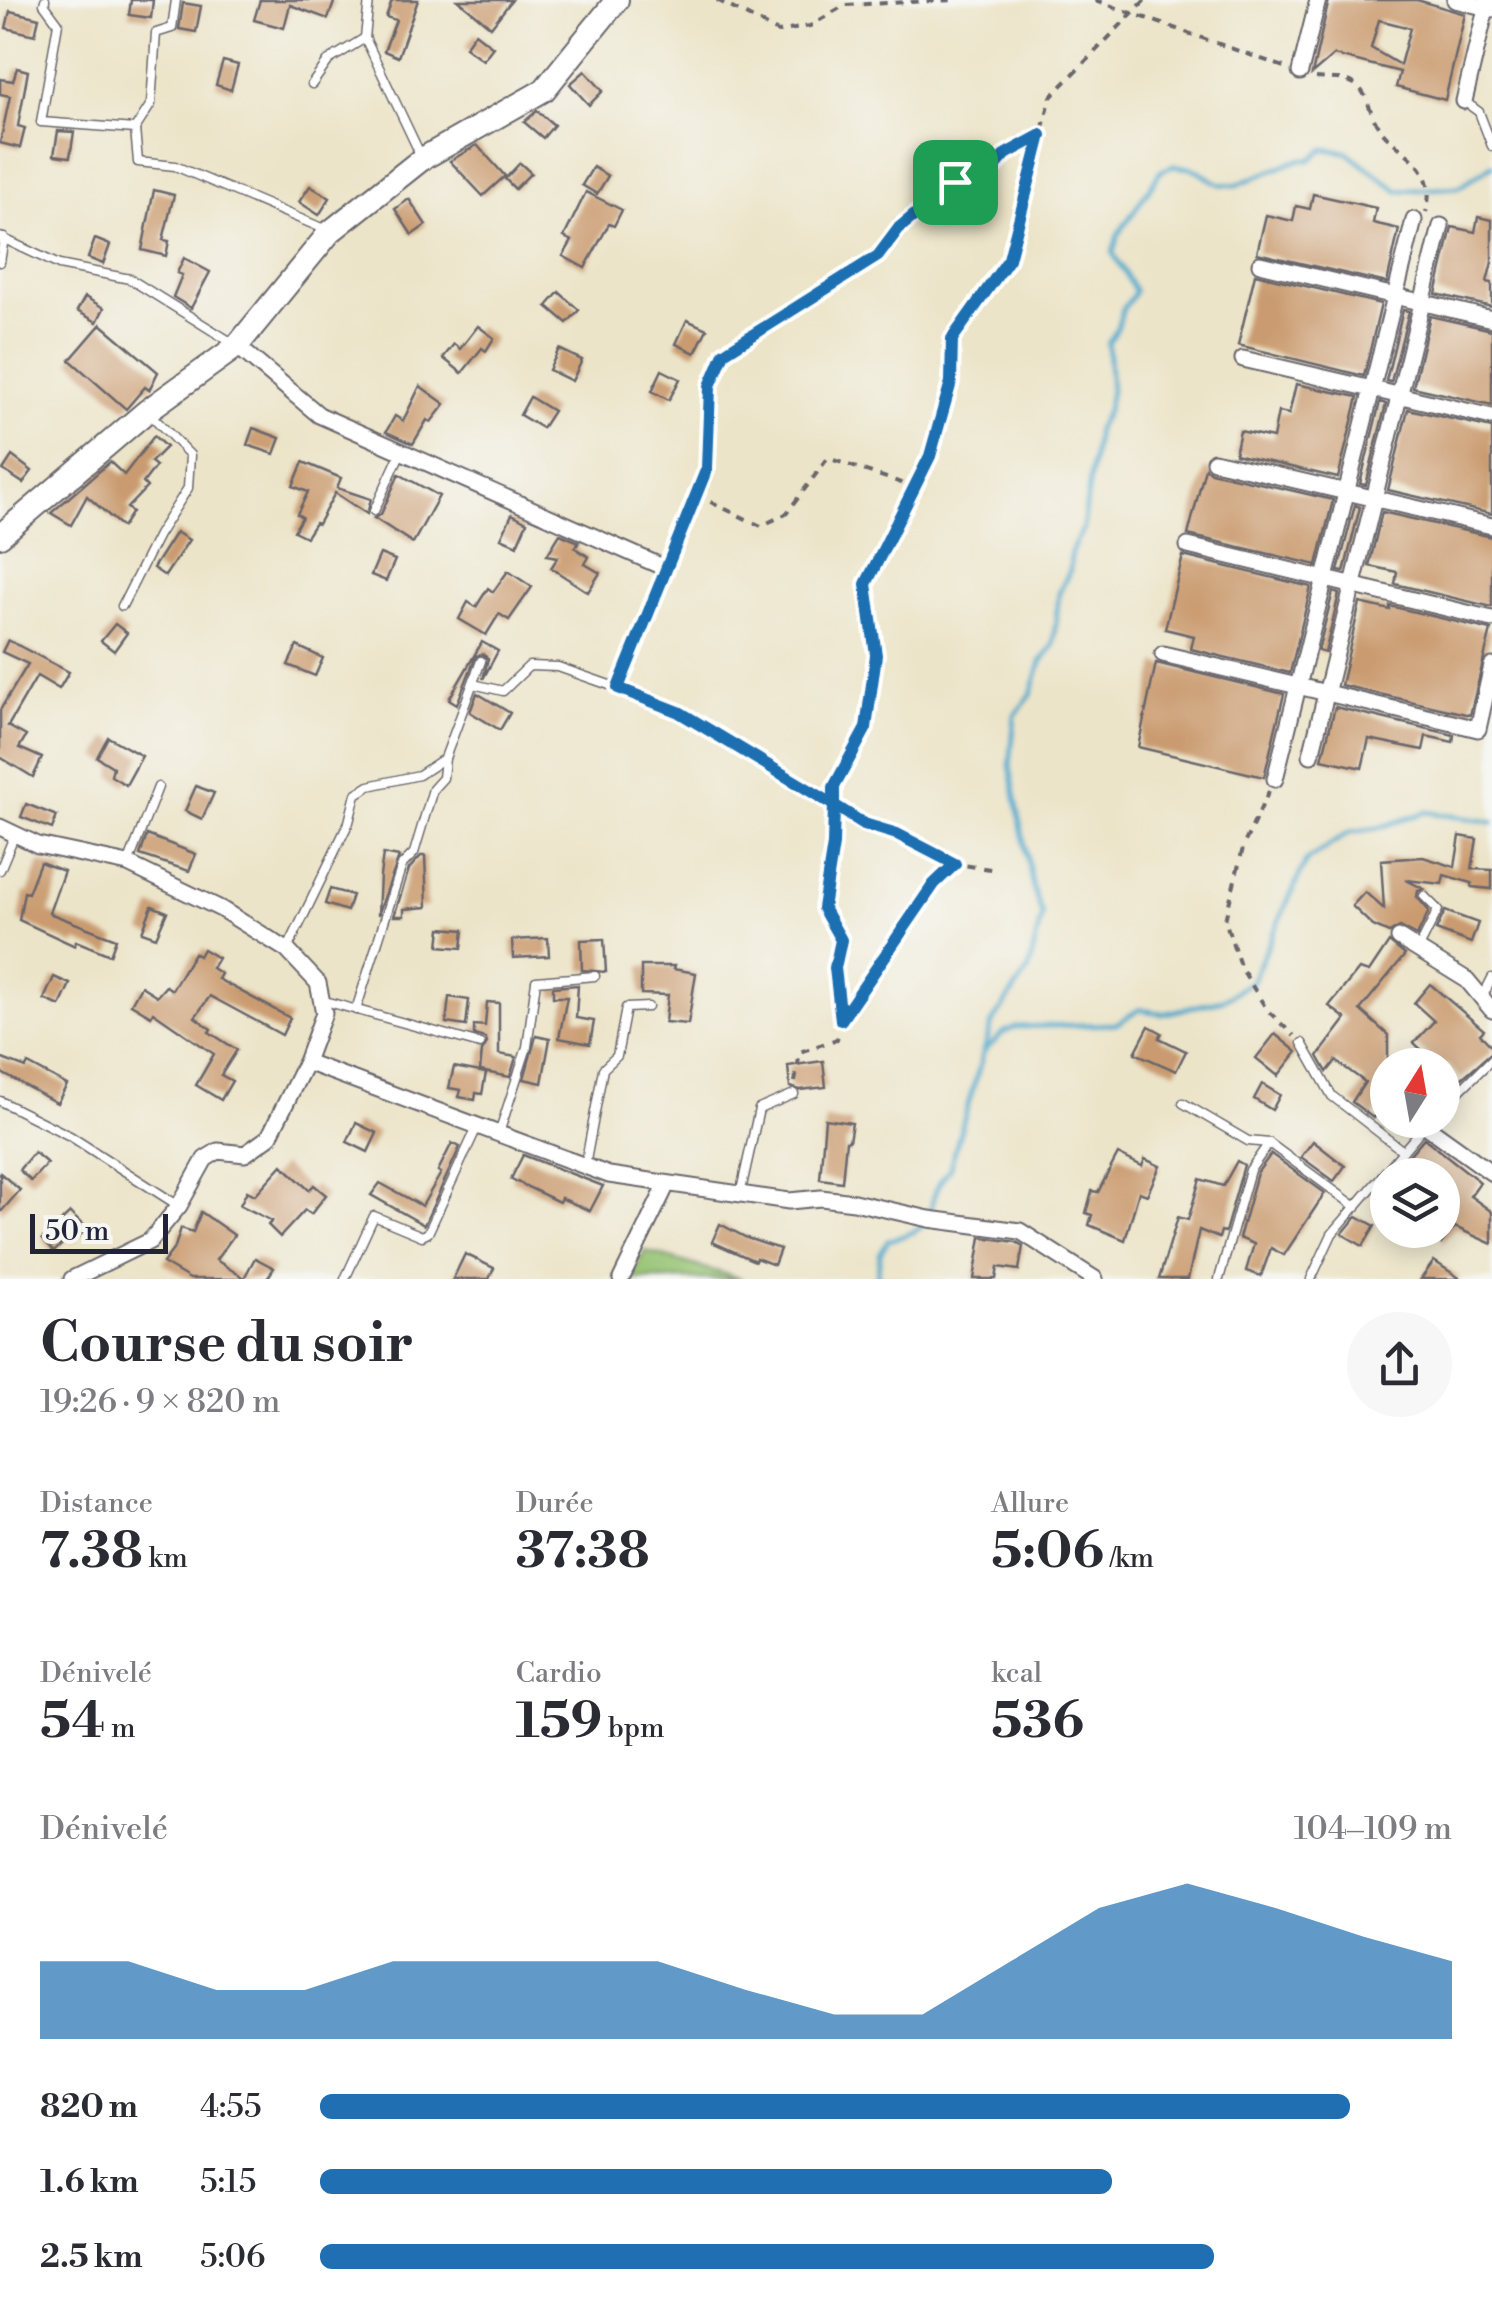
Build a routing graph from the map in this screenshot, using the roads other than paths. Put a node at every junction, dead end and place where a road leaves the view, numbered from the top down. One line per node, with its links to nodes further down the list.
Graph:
1 (45, 0): 12 (lane)
2 (176, 0): 12 (lane)
3 (370, 0): 8 (lane)
4 (618, 0): 14 (street)
5 (1318, 0): 9 (street)
6 (1455, 0): 7 (street)
7 (1489, 6): 11 (street)
8 (365, 38): 10 (lane); 14 (lane)
9 (1300, 72)
10 (312, 84)
11 (1464, 101): 13 (lane)
12 (135, 128): 17 (lane)
13 (1492, 146)
14 (422, 158): 17 (street)
15 (1414, 220): 21 (street)
16 (1441, 226): 22 (street)
17 (330, 232): 24 (street)
18 (2, 238): 19 (lane); 24 (lane)
19 (0, 262)
20 (1260, 264): 21 (street)
21 (1394, 296): 22 (street); 26 (street)
22 (1422, 302): 23 (street); 27 (street)
23 (1492, 319)
24 (237, 346): 28 (street); 30 (street)
25 (1243, 359): 26 (street)
26 (1372, 389): 27 (street); 32 (street)
27 (1399, 396): 29 (street); 33 (street)
28 (147, 411): 36 (street); 41 (lane)
29 (1492, 417)
30 (401, 452): 34 (lane); 38 (street)
31 (1214, 461): 32 (street)
32 (1346, 492): 33 (street); 39 (street)
33 (1374, 499): 35 (street); 40 (street)
34 (374, 512)
35 (1492, 526)
36 (0, 536)
37 (1188, 546): 39 (street)
38 (665, 568): 46 (lane)
39 (1324, 578): 40 (street); 47 (street)
40 (1352, 585): 42 (street); 48 (street)
41 (122, 606)
42 (1492, 619)
43 (1163, 654): 47 (street)
44 (482, 661): 46 (lane)
45 (1492, 666): 48 (street)
46 (472, 684): 50 (lane)
47 (1298, 686): 48 (street); 51 (street)
48 (1326, 693): 49 (street)
49 (1311, 755)
50 (445, 758): 58 (lane); 65 (lane)
51 (1275, 778)
52 (158, 787): 54 (lane)
53 (7, 830): 54 (street); 55 (lane)
54 (128, 864): 58 (street)
55 (0, 870)
56 (1424, 896): 59 (lane)
57 (1399, 938): 59 (street)
58 (286, 950): 62 (street)
59 (1418, 950): 63 (street)
60 (595, 976): 75 (lane)
61 (1492, 978): 63 (lane)
62 (321, 1000): 65 (lane); 69 (street)
63 (1488, 1003)
64 (648, 1007): 80 (lane)
65 (356, 1010): 67 (lane)
66 (1302, 1043): 79 (lane)
67 (480, 1044)
68 (1492, 1059): 70 (lane)
69 (306, 1062): 74 (street); 84 (street)
70 (1460, 1090)
71 (794, 1094): 83 (lane)
72 (0, 1101): 84 (lane)
73 (1182, 1103): 78 (lane)
74 (478, 1125): 75 (street); 87 (lane)
75 (499, 1133): 80 (street)
76 (1414, 1138): 79 (lane)
77 (1447, 1138): 81 (street)
78 (1269, 1142): 85 (lane); 90 (lane)
79 (1403, 1151): 85 (lane)
80 (586, 1166): 82 (street)
81 (1492, 1173)
82 (666, 1184): 83 (street); 88 (street)
83 (740, 1194): 89 (street)
84 (179, 1206): 86 (street)
85 (1356, 1207): 91 (lane)
86 (72, 1279)
87 (344, 1279)
88 (621, 1279)
89 (1095, 1279)
90 (1219, 1279)
91 (1311, 1279)

